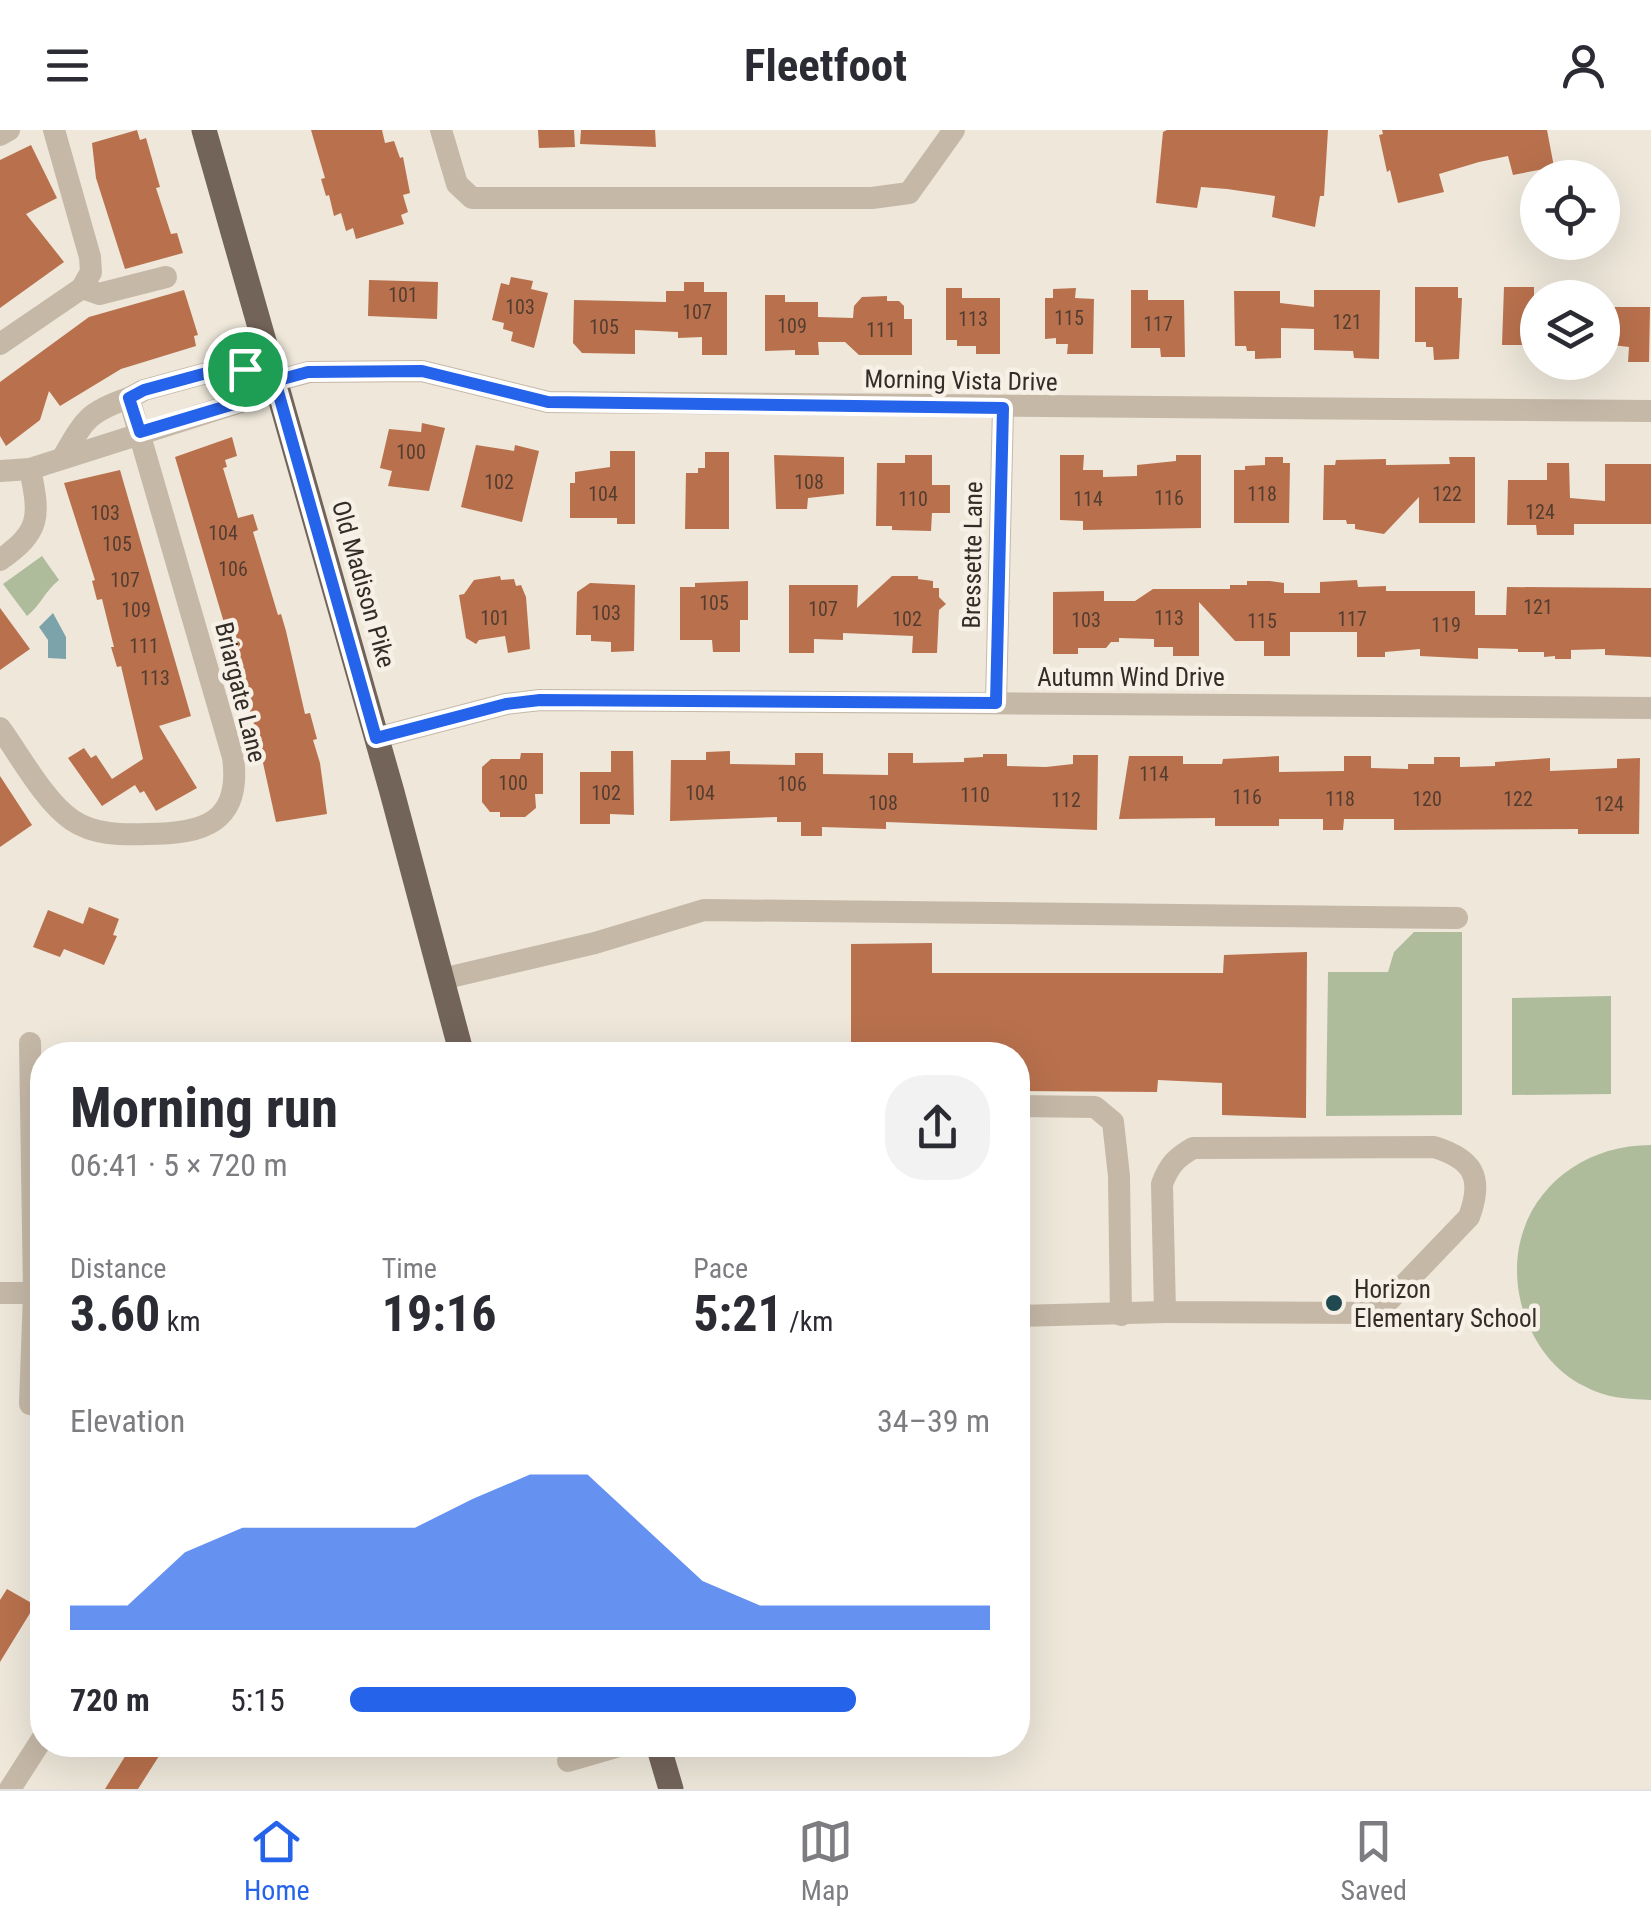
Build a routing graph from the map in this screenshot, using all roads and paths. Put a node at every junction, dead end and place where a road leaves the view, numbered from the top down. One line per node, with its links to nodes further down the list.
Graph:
1 (9, 130): 6 (street)
2 (54, 130): 8 (street)
3 (204, 130): 10 (main road, Old Madison Pike)
4 (442, 130): 5 (street)
5 (954, 130)
6 (0, 135)
7 (166, 277): 8 (street)
8 (82, 288): 9 (street)
9 (0, 344)
10 (275, 381): 11 (street); 12 (street, Morning Vista Drive); 14 (street); 22 (main road, Old Madison Pike)
11 (129, 398): 14 (street); 15 (street)
12 (1003, 408): 13 (street, Morning Vista Drive); 19 (street, Bressette Lane)
13 (1651, 411)
14 (140, 432): 15 (street); 21 (street, Briargate Lane)
15 (63, 458): 16 (street)
16 (30, 470): 17 (street); 18 (street)
17 (0, 471)
18 (0, 560)
19 (996, 703): 20 (street, Autumn Wind Drive); 22 (street, Autumn Wind Drive)
20 (1651, 708)
21 (0, 728)
22 (376, 738): 24 (main road, Old Madison Pike)
23 (1457, 918): 24 (street)
24 (442, 979): 25 (main road, Old Madison Pike)
25 (459, 1042)
26 (1030, 1106): 30 (street)
27 (0, 1293): 28 (street)
28 (30, 1293)
29 (1165, 1312): 29 (street); 30 (street)
30 (1121, 1315): 31 (street)
31 (1030, 1316)
32 (30, 1757): 36 (street)
33 (584, 1757): 35 (street)
34 (661, 1757): 37 (main road)
35 (568, 1762)
36 (10, 1789)
37 (670, 1789)

